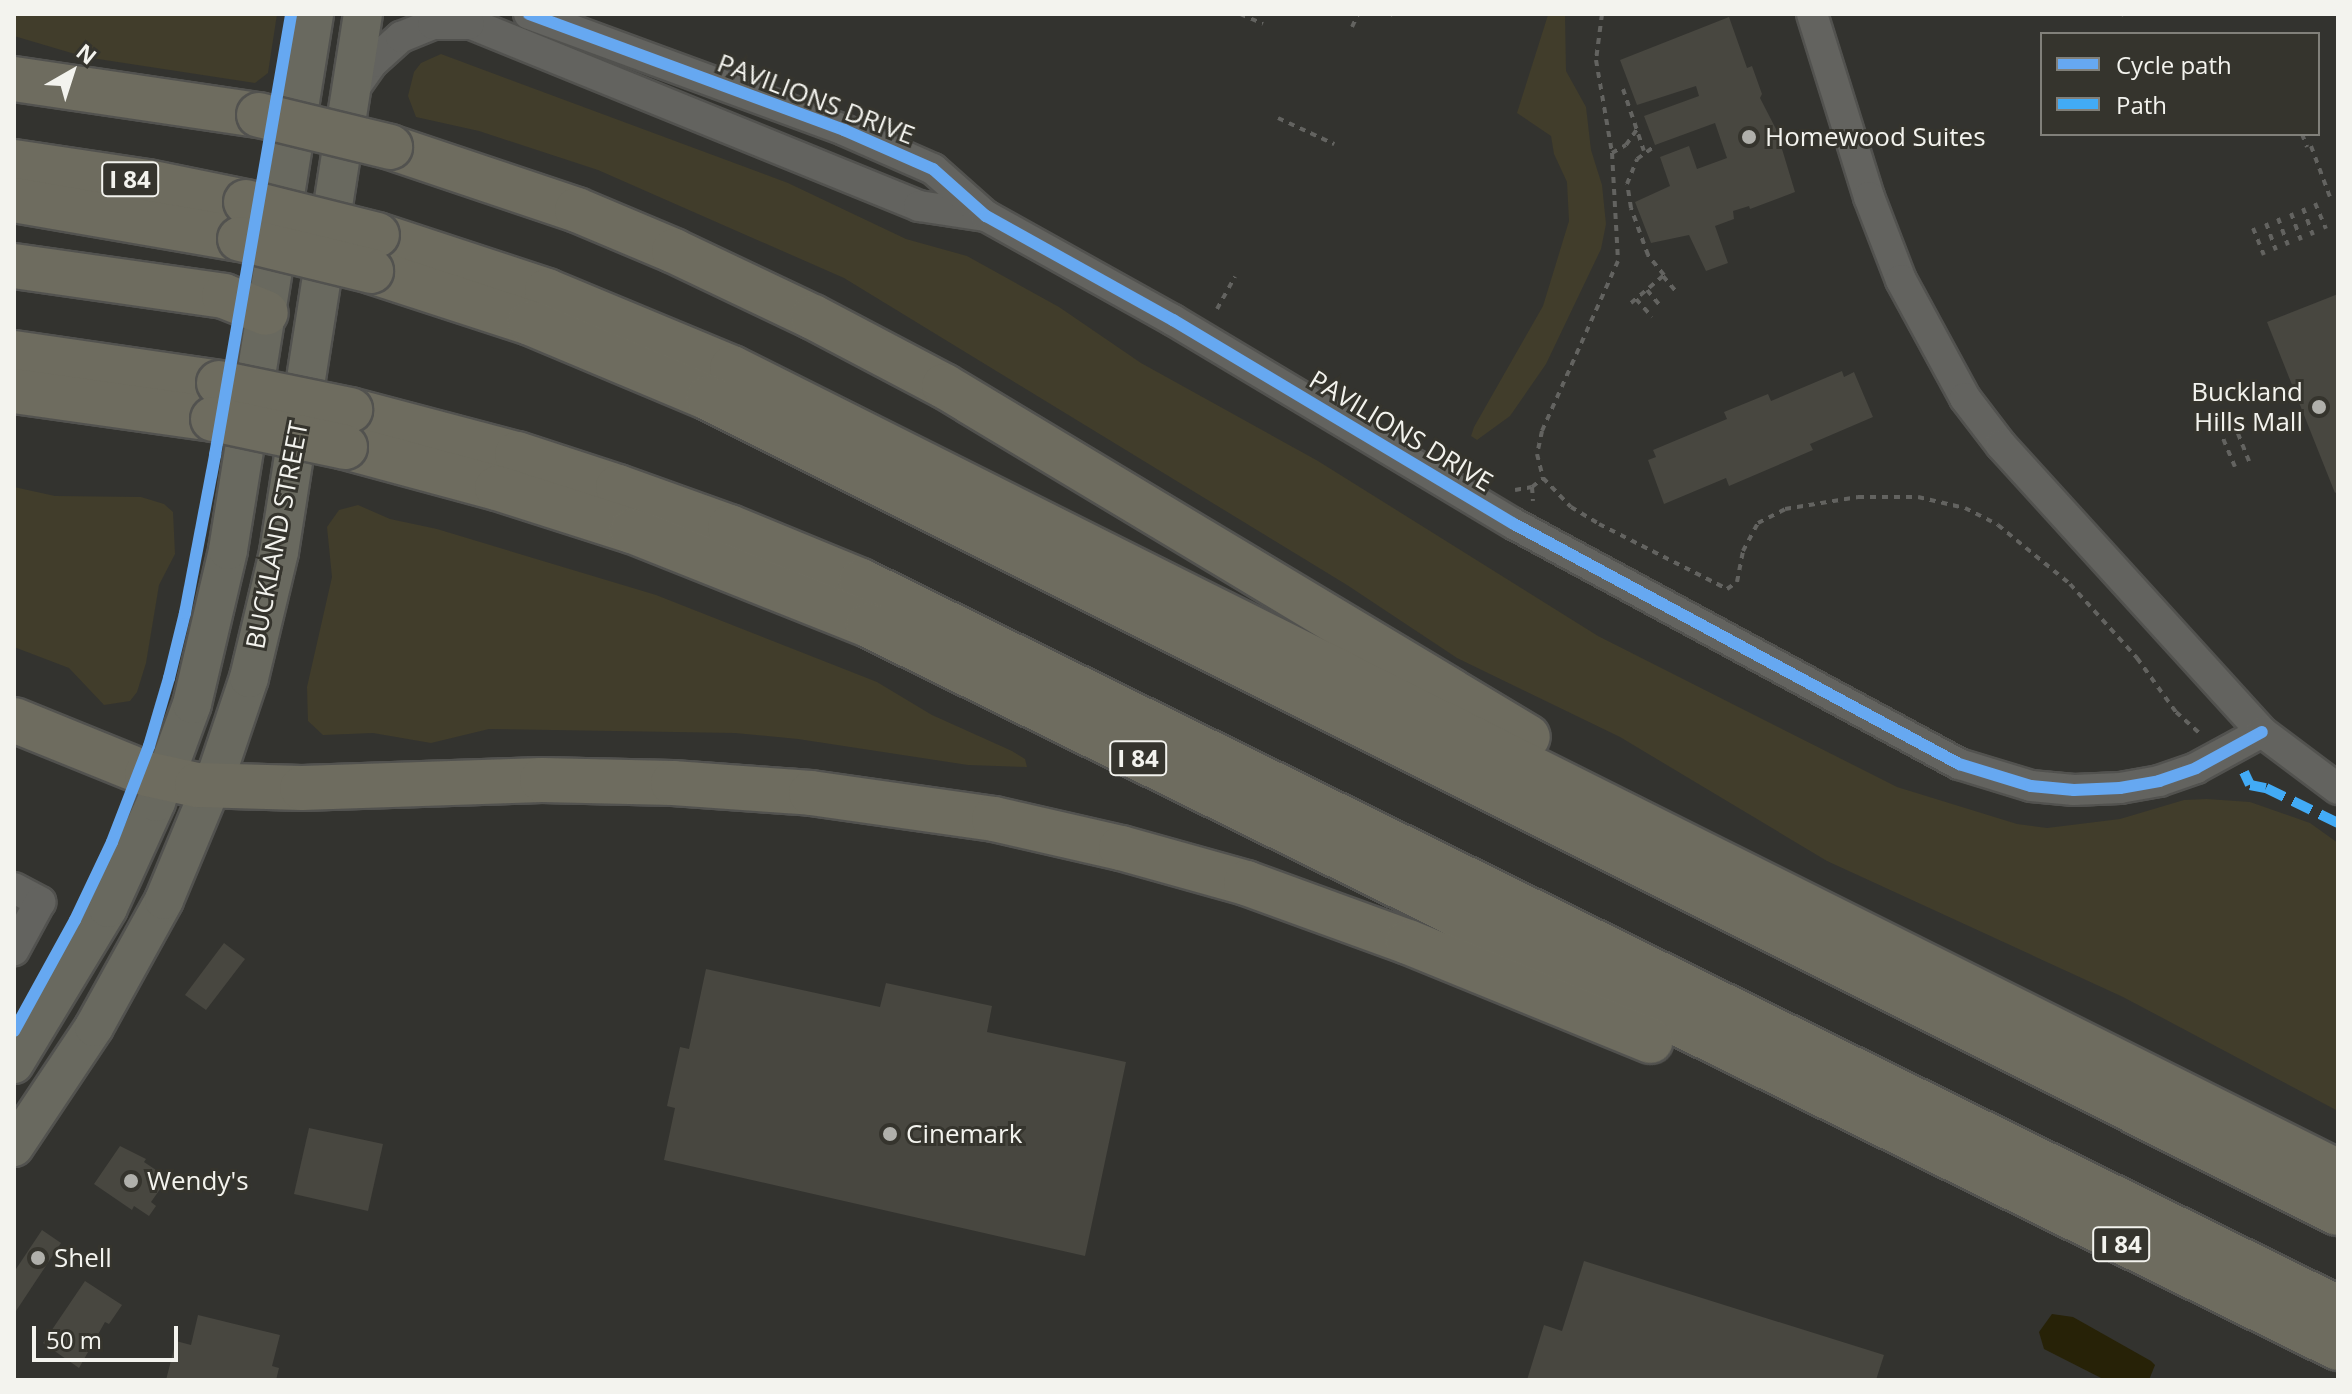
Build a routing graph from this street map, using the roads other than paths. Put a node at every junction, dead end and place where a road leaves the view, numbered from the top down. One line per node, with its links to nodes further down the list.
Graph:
1 (314, 14): 19 (main road, BUCKLAND STREET)
2 (363, 14): 9 (main road, BUCKLAND STREET)
3 (529, 14): 10 (street, PAVILIONS DRIVE)
4 (1812, 14): 26 (street)
5 (458, 19): 9 (street, PAVILIONS DRIVE); 11 (street, PAVILIONS DRIVE)
6 (14, 60): 8 (highway)
7 (14, 79): 8 (highway)
8 (143, 95): 31 (highway, bridge)
9 (349, 98): 20 (main road, BUCKLAND STREET)
10 (793, 111): 11 (street, PAVILIONS DRIVE); 14 (street, PAVILIONS DRIVE)
11 (761, 139): 14 (street, PAVILIONS DRIVE)
12 (14, 162): 15 (highway, I 84)
13 (14, 200): 15 (highway)
14 (986, 216): 26 (street, PAVILIONS DRIVE)
15 (243, 220): 16 (highway, I 84, bridge)
16 (374, 253): 31 (highway, I 84); 37 (highway)
17 (14, 266): 19 (highway)
18 (14, 290): 19 (highway)
19 (266, 313): 20 (main road); 27 (main road, BUCKLAND STREET)
20 (315, 319): 28 (main road, BUCKLAND STREET)
21 (14, 353): 23 (highway)
22 (14, 391): 23 (highway, I 84)
23 (216, 401): 24 (highway, I 84, bridge)
24 (347, 429): 34 (highway, I 84); 38 (highway)
25 (14, 720): 27 (highway)
26 (2262, 732): 29 (street)
27 (165, 779): 28 (highway); 33 (main road, BUCKLAND STREET)
28 (212, 786): 34 (highway); 35 (main road, BUCKLAND STREET)
29 (2338, 789)
30 (14, 888): 32 (street)
31 (1798, 903): 36 (highway, I 84)
32 (14, 950)
33 (14, 1064)
34 (1904, 1137): 39 (highway, I 84)
35 (14, 1147)
36 (2338, 1172)
37 (2338, 1213)
38 (2338, 1308)
39 (2338, 1348)

